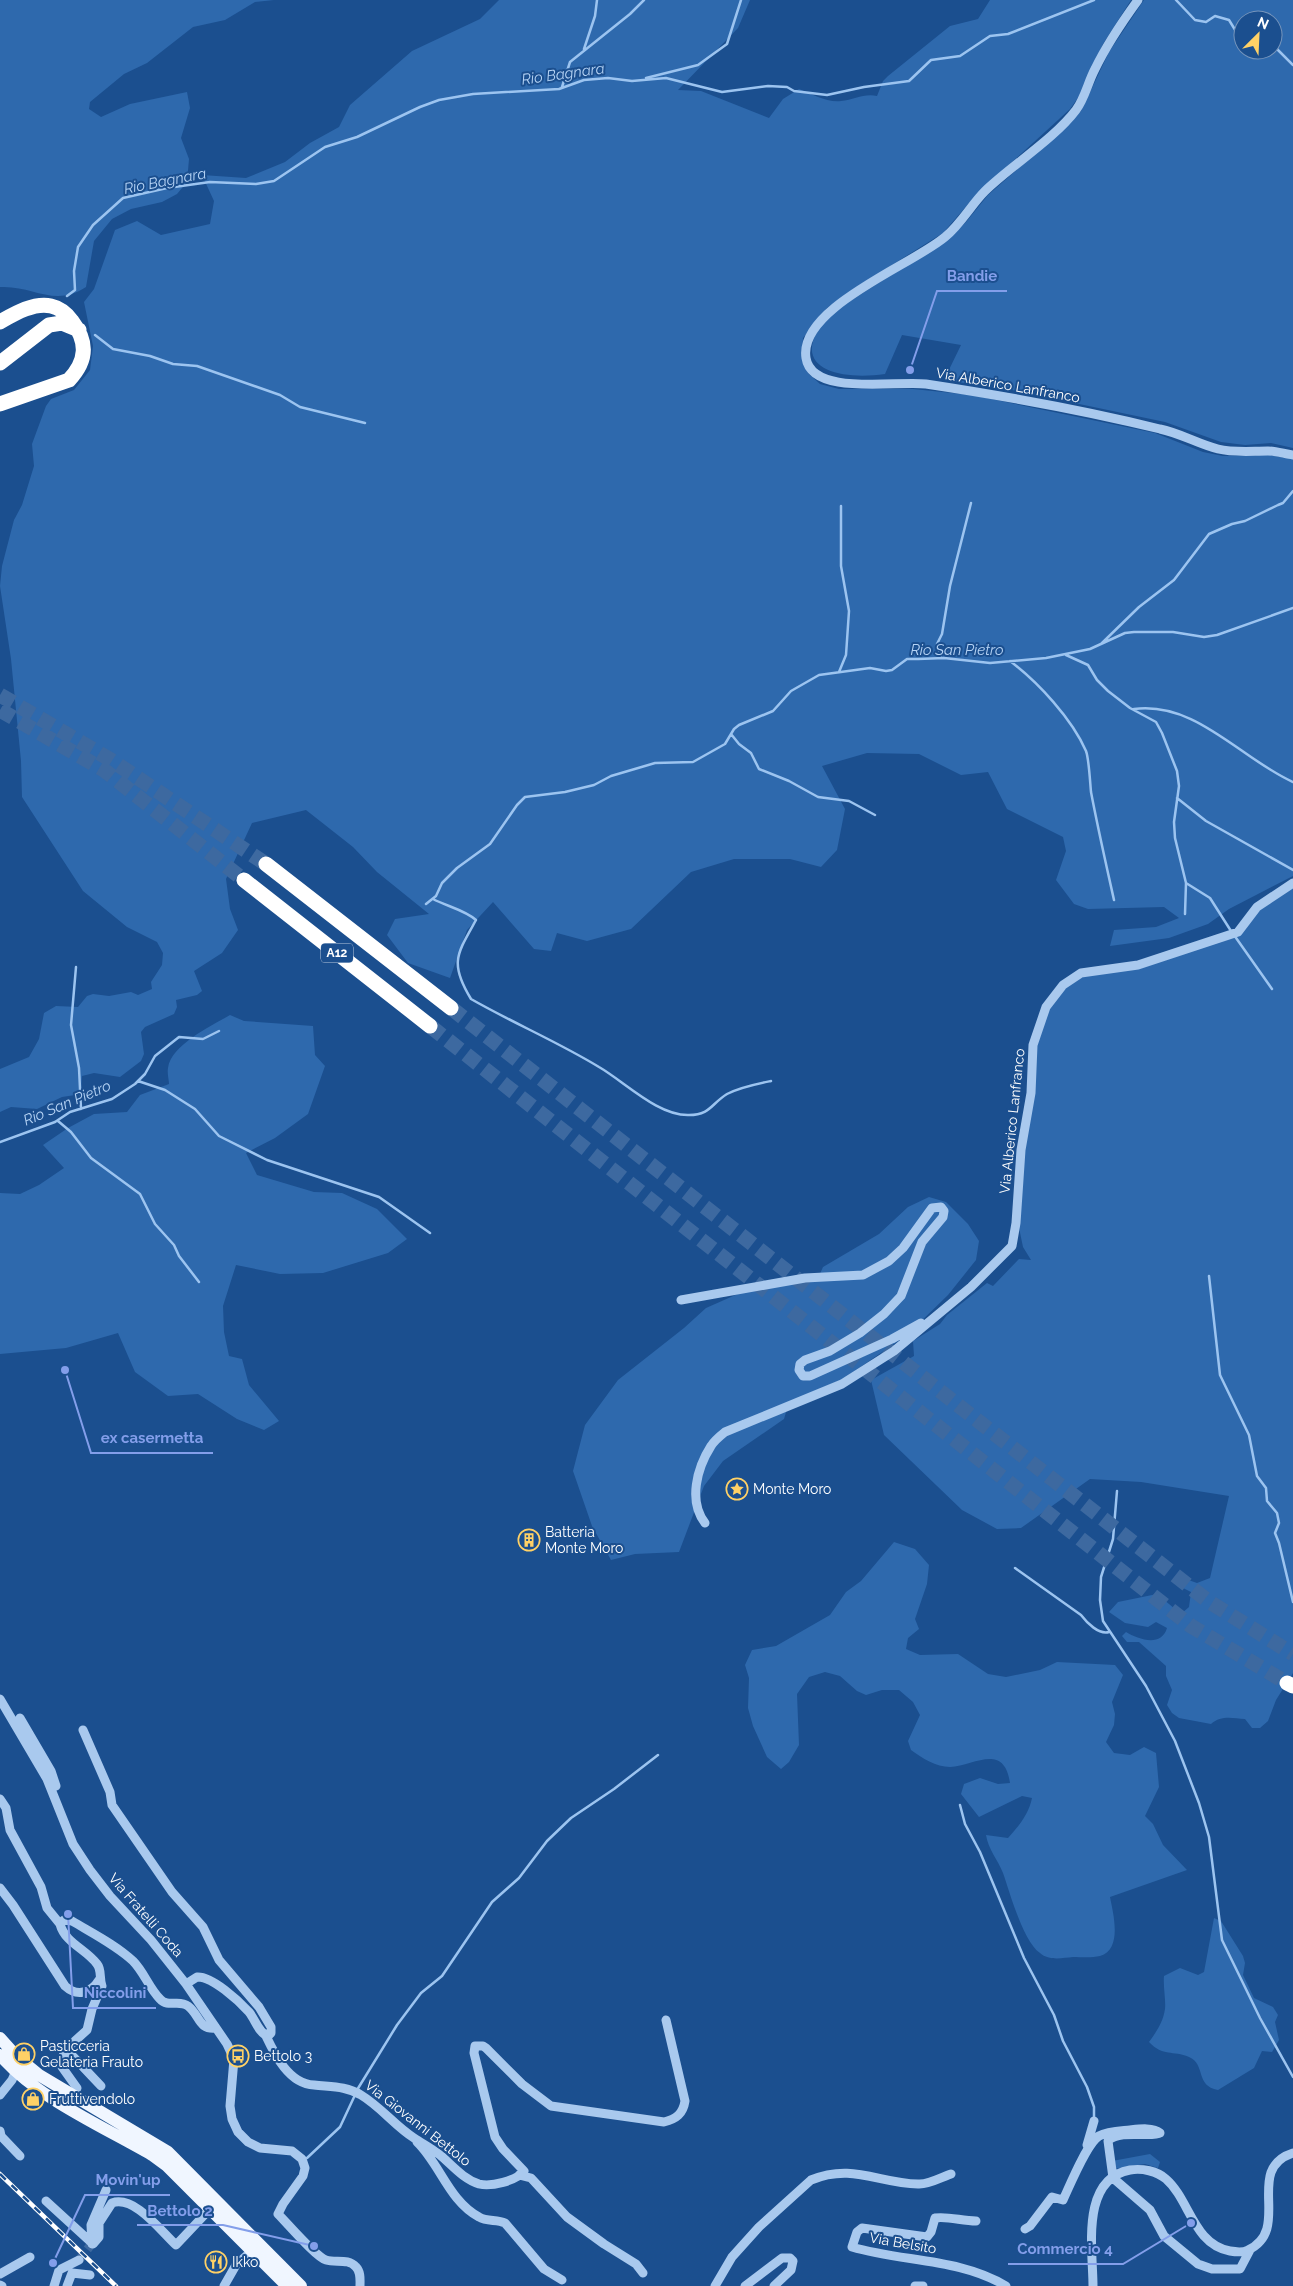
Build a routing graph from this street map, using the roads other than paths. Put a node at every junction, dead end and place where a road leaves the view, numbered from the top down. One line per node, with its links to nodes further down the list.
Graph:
1 (1138, 0): 6 (street, Via Alberico Lanfranco)
2 (1, 321): 3 (highway)
3 (79, 330): 4 (highway); 5 (highway)
4 (0, 363)
5 (0, 404)
6 (1293, 456)
7 (266, 864): 10 (highway, A12)
8 (244, 880): 11 (highway, A12)
9 (1293, 883): 13 (street, Via Alberico Lanfranco)
10 (451, 1008)
11 (430, 1026)
12 (681, 1300): 13 (street)
13 (939, 1313): 14 (street)
14 (705, 1523)
15 (0, 1700): 19 (street, Via Fratelli Coda)
16 (20, 1718): 19 (street, Via Fratelli Coda)
17 (82, 1730): 26 (street, Via Giovanni Bettolo)
18 (0, 1799): 21 (street)
19 (61, 1816): 23 (street, Via Fratelli Coda)
20 (0, 1888): 22 (street)
21 (60, 1924): 22 (street); 25 (street)
22 (99, 1980): 28 (street)
23 (186, 1984): 25 (street, Via Fratelli Coda); 26 (street, Via Giovanni Bettolo)
24 (666, 2020): 41 (street)
25 (216, 2028): 62 (street)
26 (266, 2036): 36 (street, Via Giovanni Bettolo)
27 (0, 2038): 61 (main road)
28 (66, 2049): 31 (street); 32 (street)
29 (0, 2055): 30 (main road)
30 (16, 2072): 33 (street); 45 (main road)
31 (101, 2086)
32 (77, 2088)
33 (0, 2095)
34 (1094, 2121): 37 (street)
35 (0, 2131): 39 (street)
36 (414, 2138): 41 (street, Via Giovanni Bettolo); 56 (street)
37 (1086, 2153): 42 (street); 47 (street)
38 (1293, 2153): 49 (street)
39 (20, 2156)
40 (952, 2174): 63 (street)
41 (519, 2175): 53 (street)
42 (1113, 2178): 49 (street); 49 (street); 69 (street)
43 (106, 2190): 48 (street)
44 (46, 2201): 48 (street)
45 (210, 2209): 48 (street); 50 (main road)
46 (976, 2221): 68 (street, Via Belsito)
47 (1025, 2229)
48 (91, 2245)
49 (1250, 2250)
50 (252, 2251): 59 (street); 60 (main road)
51 (30, 2257): 54 (street)
52 (79, 2260): 57 (street)
53 (643, 2273)
54 (0, 2274)
55 (90, 2275): 58 (street)
56 (562, 2280)
57 (54, 2286)
58 (67, 2286)
59 (224, 2286)
60 (287, 2286)
61 (301, 2286)
62 (360, 2286)
63 (714, 2286)
64 (745, 2286): 65 (street)
65 (774, 2286)
66 (915, 2286): 67 (street)
67 (923, 2286)
68 (1006, 2286)
69 (1093, 2286)

